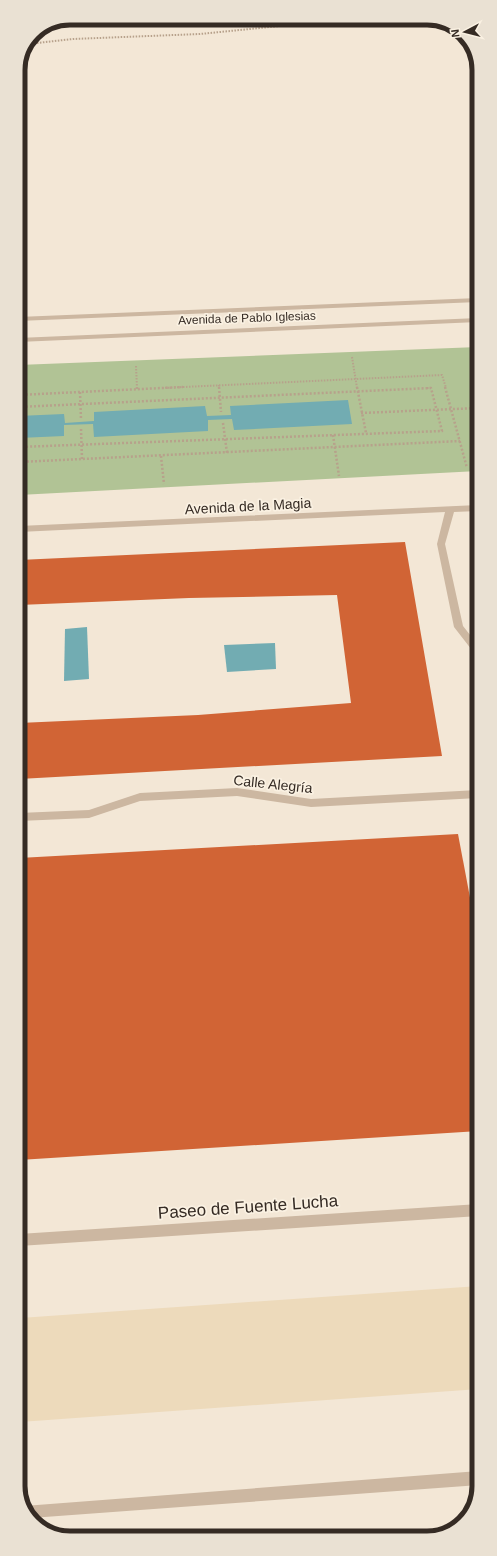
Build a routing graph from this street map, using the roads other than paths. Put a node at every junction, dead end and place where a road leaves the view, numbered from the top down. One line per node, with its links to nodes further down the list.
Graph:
1 (472, 300): 2 (street, Avenida de Pablo Iglesias)
2 (25, 319)
3 (472, 320): 4 (street, Avenida de Pablo Iglesias)
4 (25, 340)
5 (472, 508): 6 (street, Avenida de la Magia)
6 (450, 510): 7 (street, Avenida de la Magia); 8 (street)
7 (25, 529)
8 (472, 644)
9 (472, 794): 10 (street, Calle Alegría)
10 (25, 817)
11 (472, 1210): 12 (street, Paseo de Fuente Lucha)
12 (25, 1240)
13 (472, 1479): 14 (street)
14 (33, 1511)

